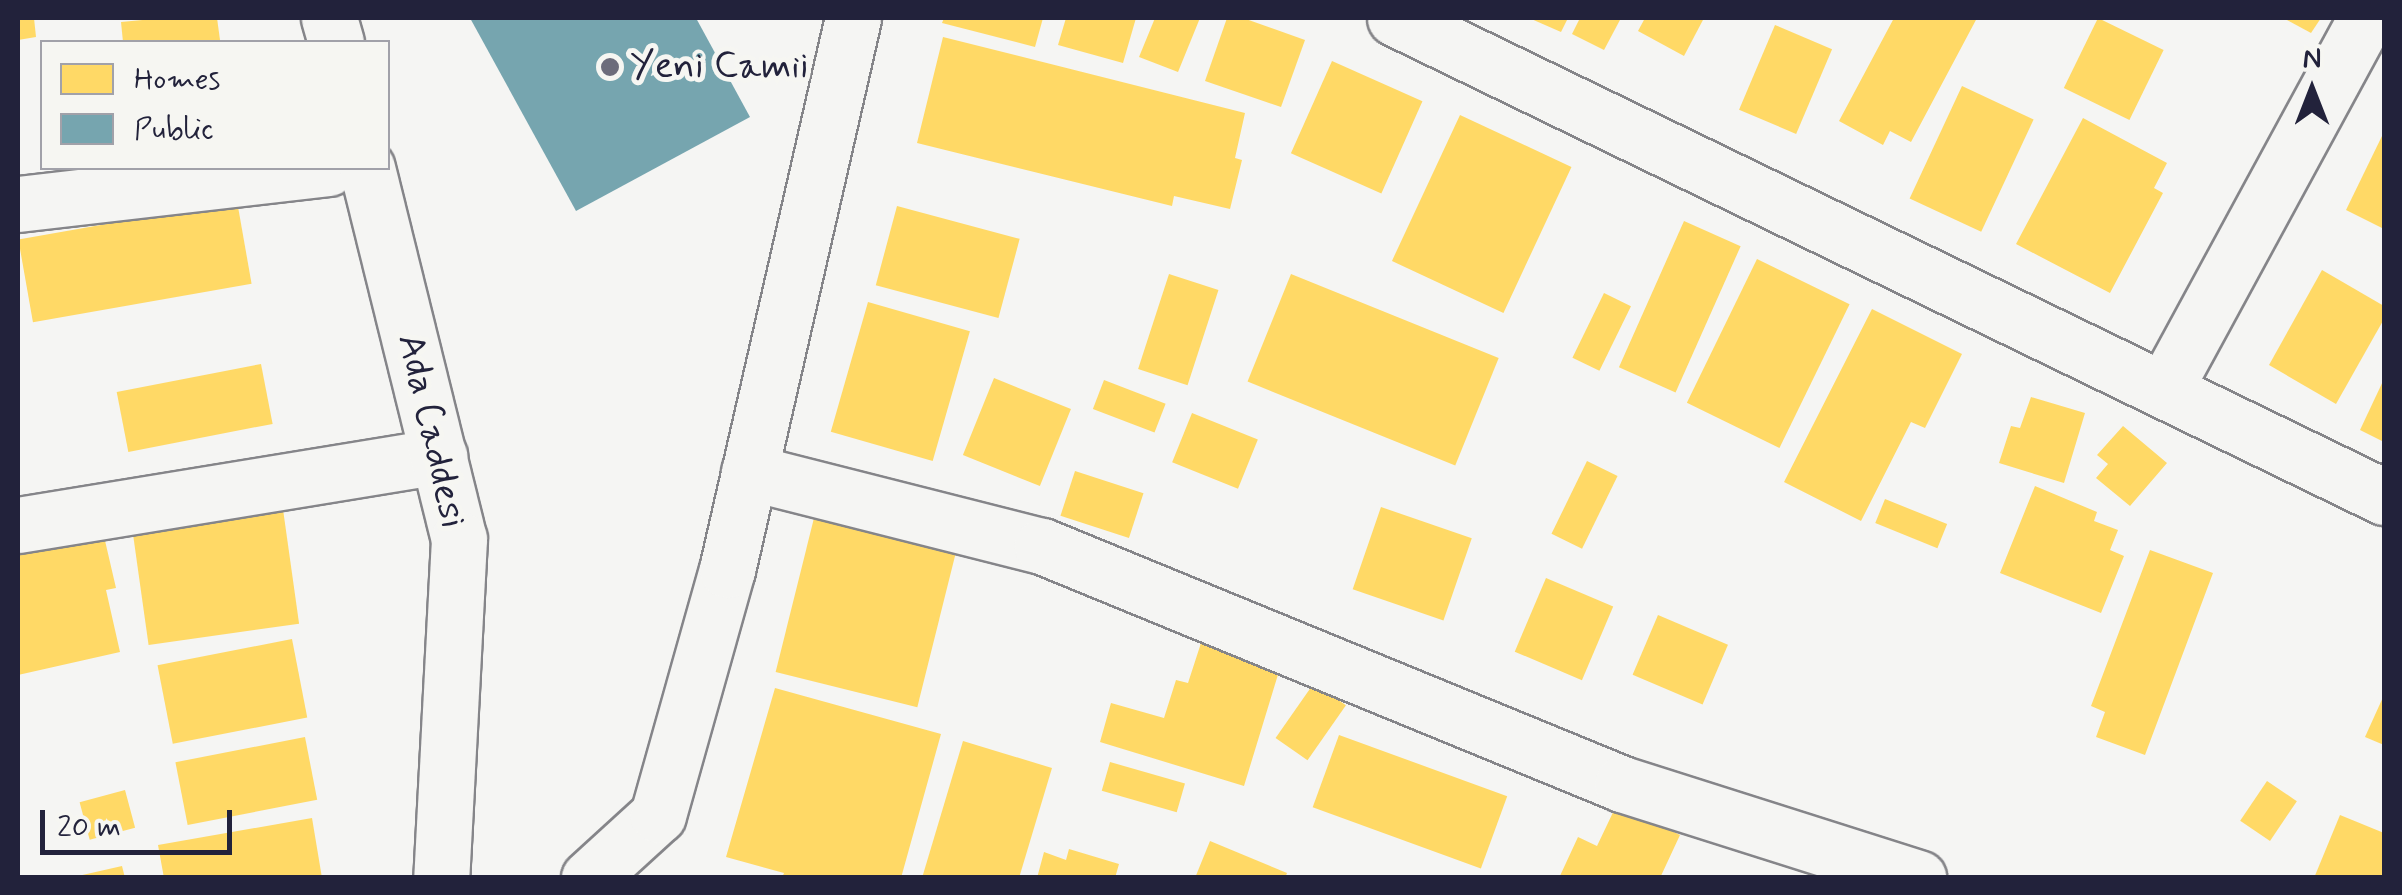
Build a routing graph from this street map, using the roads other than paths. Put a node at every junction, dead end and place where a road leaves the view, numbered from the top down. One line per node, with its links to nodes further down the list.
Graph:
1 (852, 18): 9 (main road)
2 (1395, 18): 7 (main road)
3 (2366, 18): 7 (main road)
4 (311, 170): 6 (main road)
5 (368, 170): 8 (main road, Ada Caddesi)
6 (18, 204)
7 (2164, 390): 10 (main road)
8 (439, 456): 11 (main road); 12 (main road, Ada Caddesi)
9 (749, 472): 13 (main road); 14 (main road)
10 (2384, 497)
11 (18, 526)
12 (441, 878)
13 (588, 878)
14 (1918, 878)

